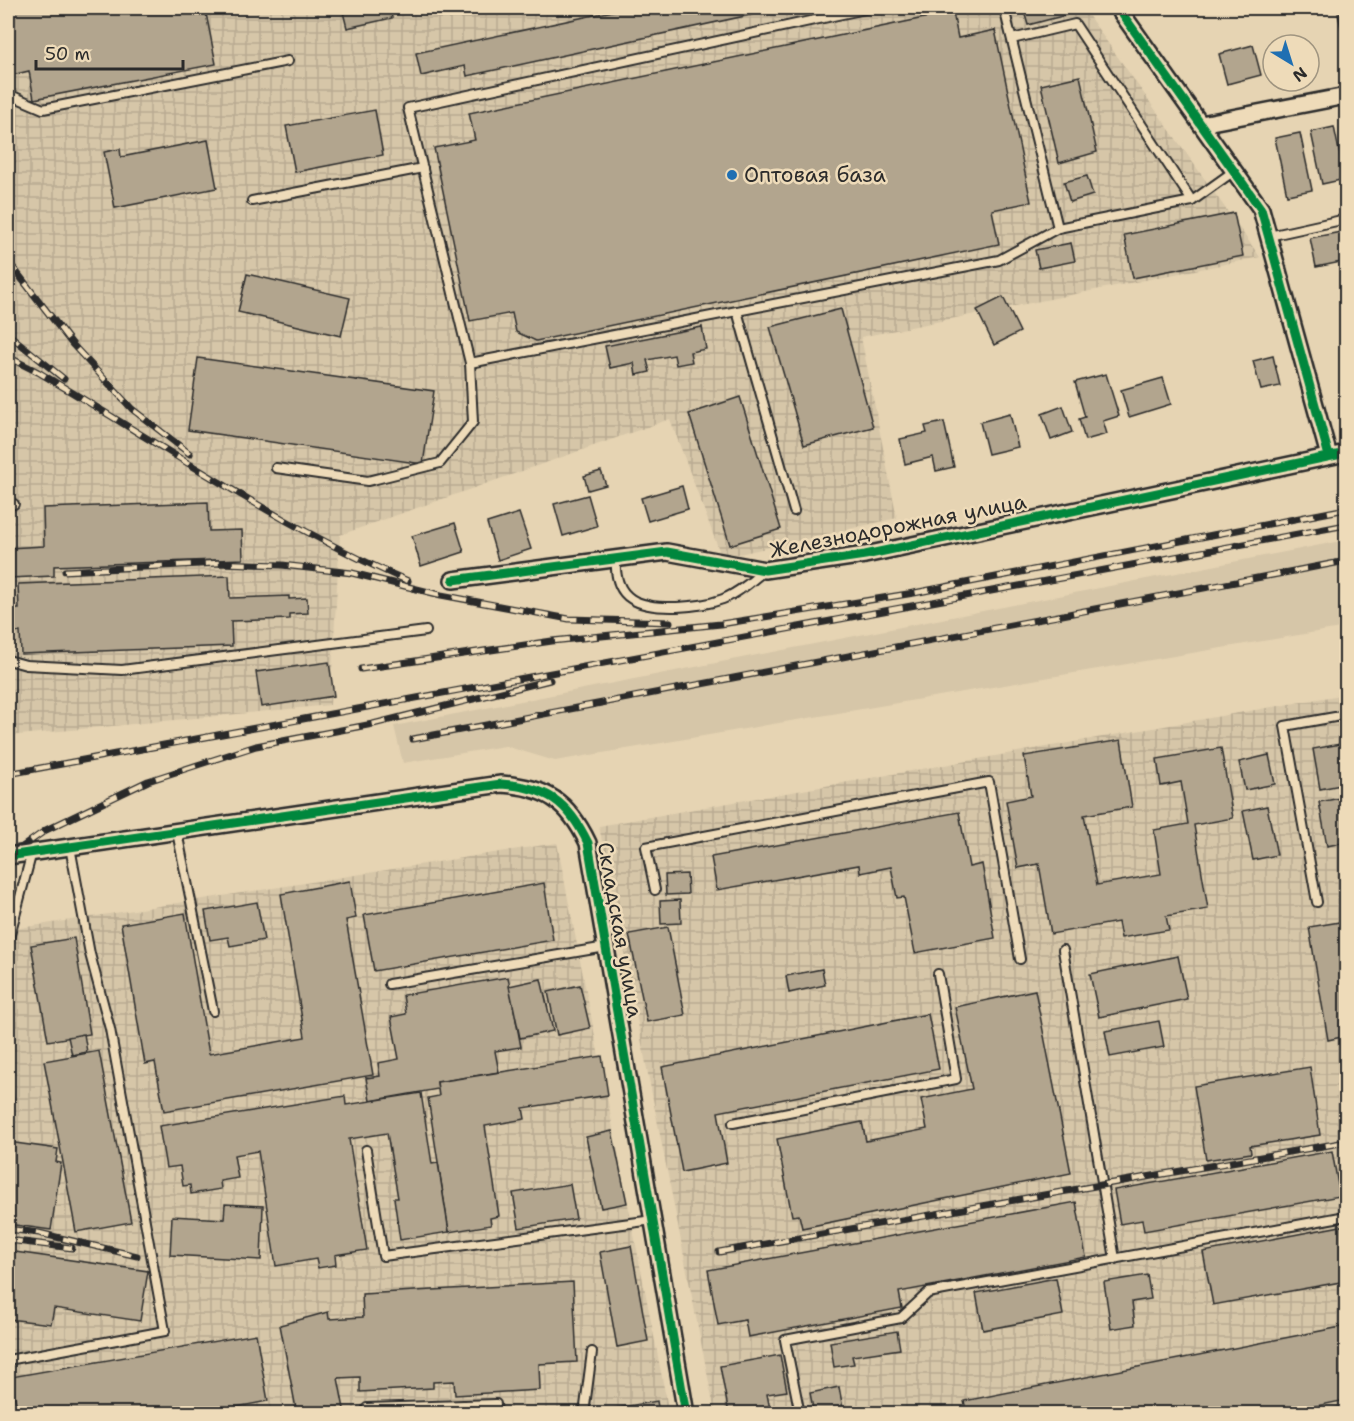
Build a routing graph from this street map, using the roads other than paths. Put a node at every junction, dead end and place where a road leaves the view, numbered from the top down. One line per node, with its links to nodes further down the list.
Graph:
1 (870, 8): 9 (lane)
2 (1004, 8): 4 (lane)
3 (1118, 8): 8 (street)
4 (1012, 39): 12 (lane); 14 (lane)
5 (288, 61): 6 (lane)
6 (8, 94)
7 (1347, 96): 8 (street)
8 (1201, 124): 10 (street)
9 (423, 168): 11 (lane); 17 (lane)
10 (1234, 171): 12 (lane); 15 (street)
11 (252, 201)
12 (1192, 201): 14 (lane)
13 (1347, 219): 15 (lane)
14 (1058, 228): 16 (lane)
15 (1269, 236): 19 (street)
16 (737, 311): 17 (lane); 21 (lane)
17 (470, 363): 20 (lane)
18 (1347, 453): 19 (street, Железнодорожная улица)
19 (1329, 456): 23 (street, Железнодорожная улица)
20 (276, 468)
21 (794, 512)
22 (616, 558): 23 (street, Железнодорожная улица); 23 (lane); 24 (street, Железнодорожная улица)
23 (765, 570)
24 (453, 580)
25 (426, 631): 26 (lane)
26 (8, 660)
27 (1347, 715): 33 (lane)
28 (177, 832): 29 (street, Складская улица); 35 (street, Складская улица); 40 (lane)
29 (70, 847): 30 (street, Складская улица); 47 (lane)
30 (32, 852): 31 (street, Складская улица); 34 (lane)
31 (8, 856)
32 (655, 890): 37 (lane)
33 (1317, 902)
34 (8, 942)
35 (606, 947): 39 (lane); 44 (street, Складская улица)
36 (1063, 950): 45 (lane)
37 (1020, 958)
38 (938, 974): 41 (lane)
39 (389, 984)
40 (213, 1011)
41 (733, 1123)
42 (366, 1150): 44 (lane)
43 (1347, 1216): 45 (lane)
44 (653, 1220): 52 (street, Складская улица)
45 (1115, 1259): 53 (lane)
46 (592, 1352): 51 (lane)
47 (8, 1360)
48 (367, 1408): 50 (lane)
49 (1347, 1411): 54 (lane)
50 (497, 1413)
51 (584, 1413)
52 (686, 1413)
53 (800, 1413)
54 (1333, 1413)

